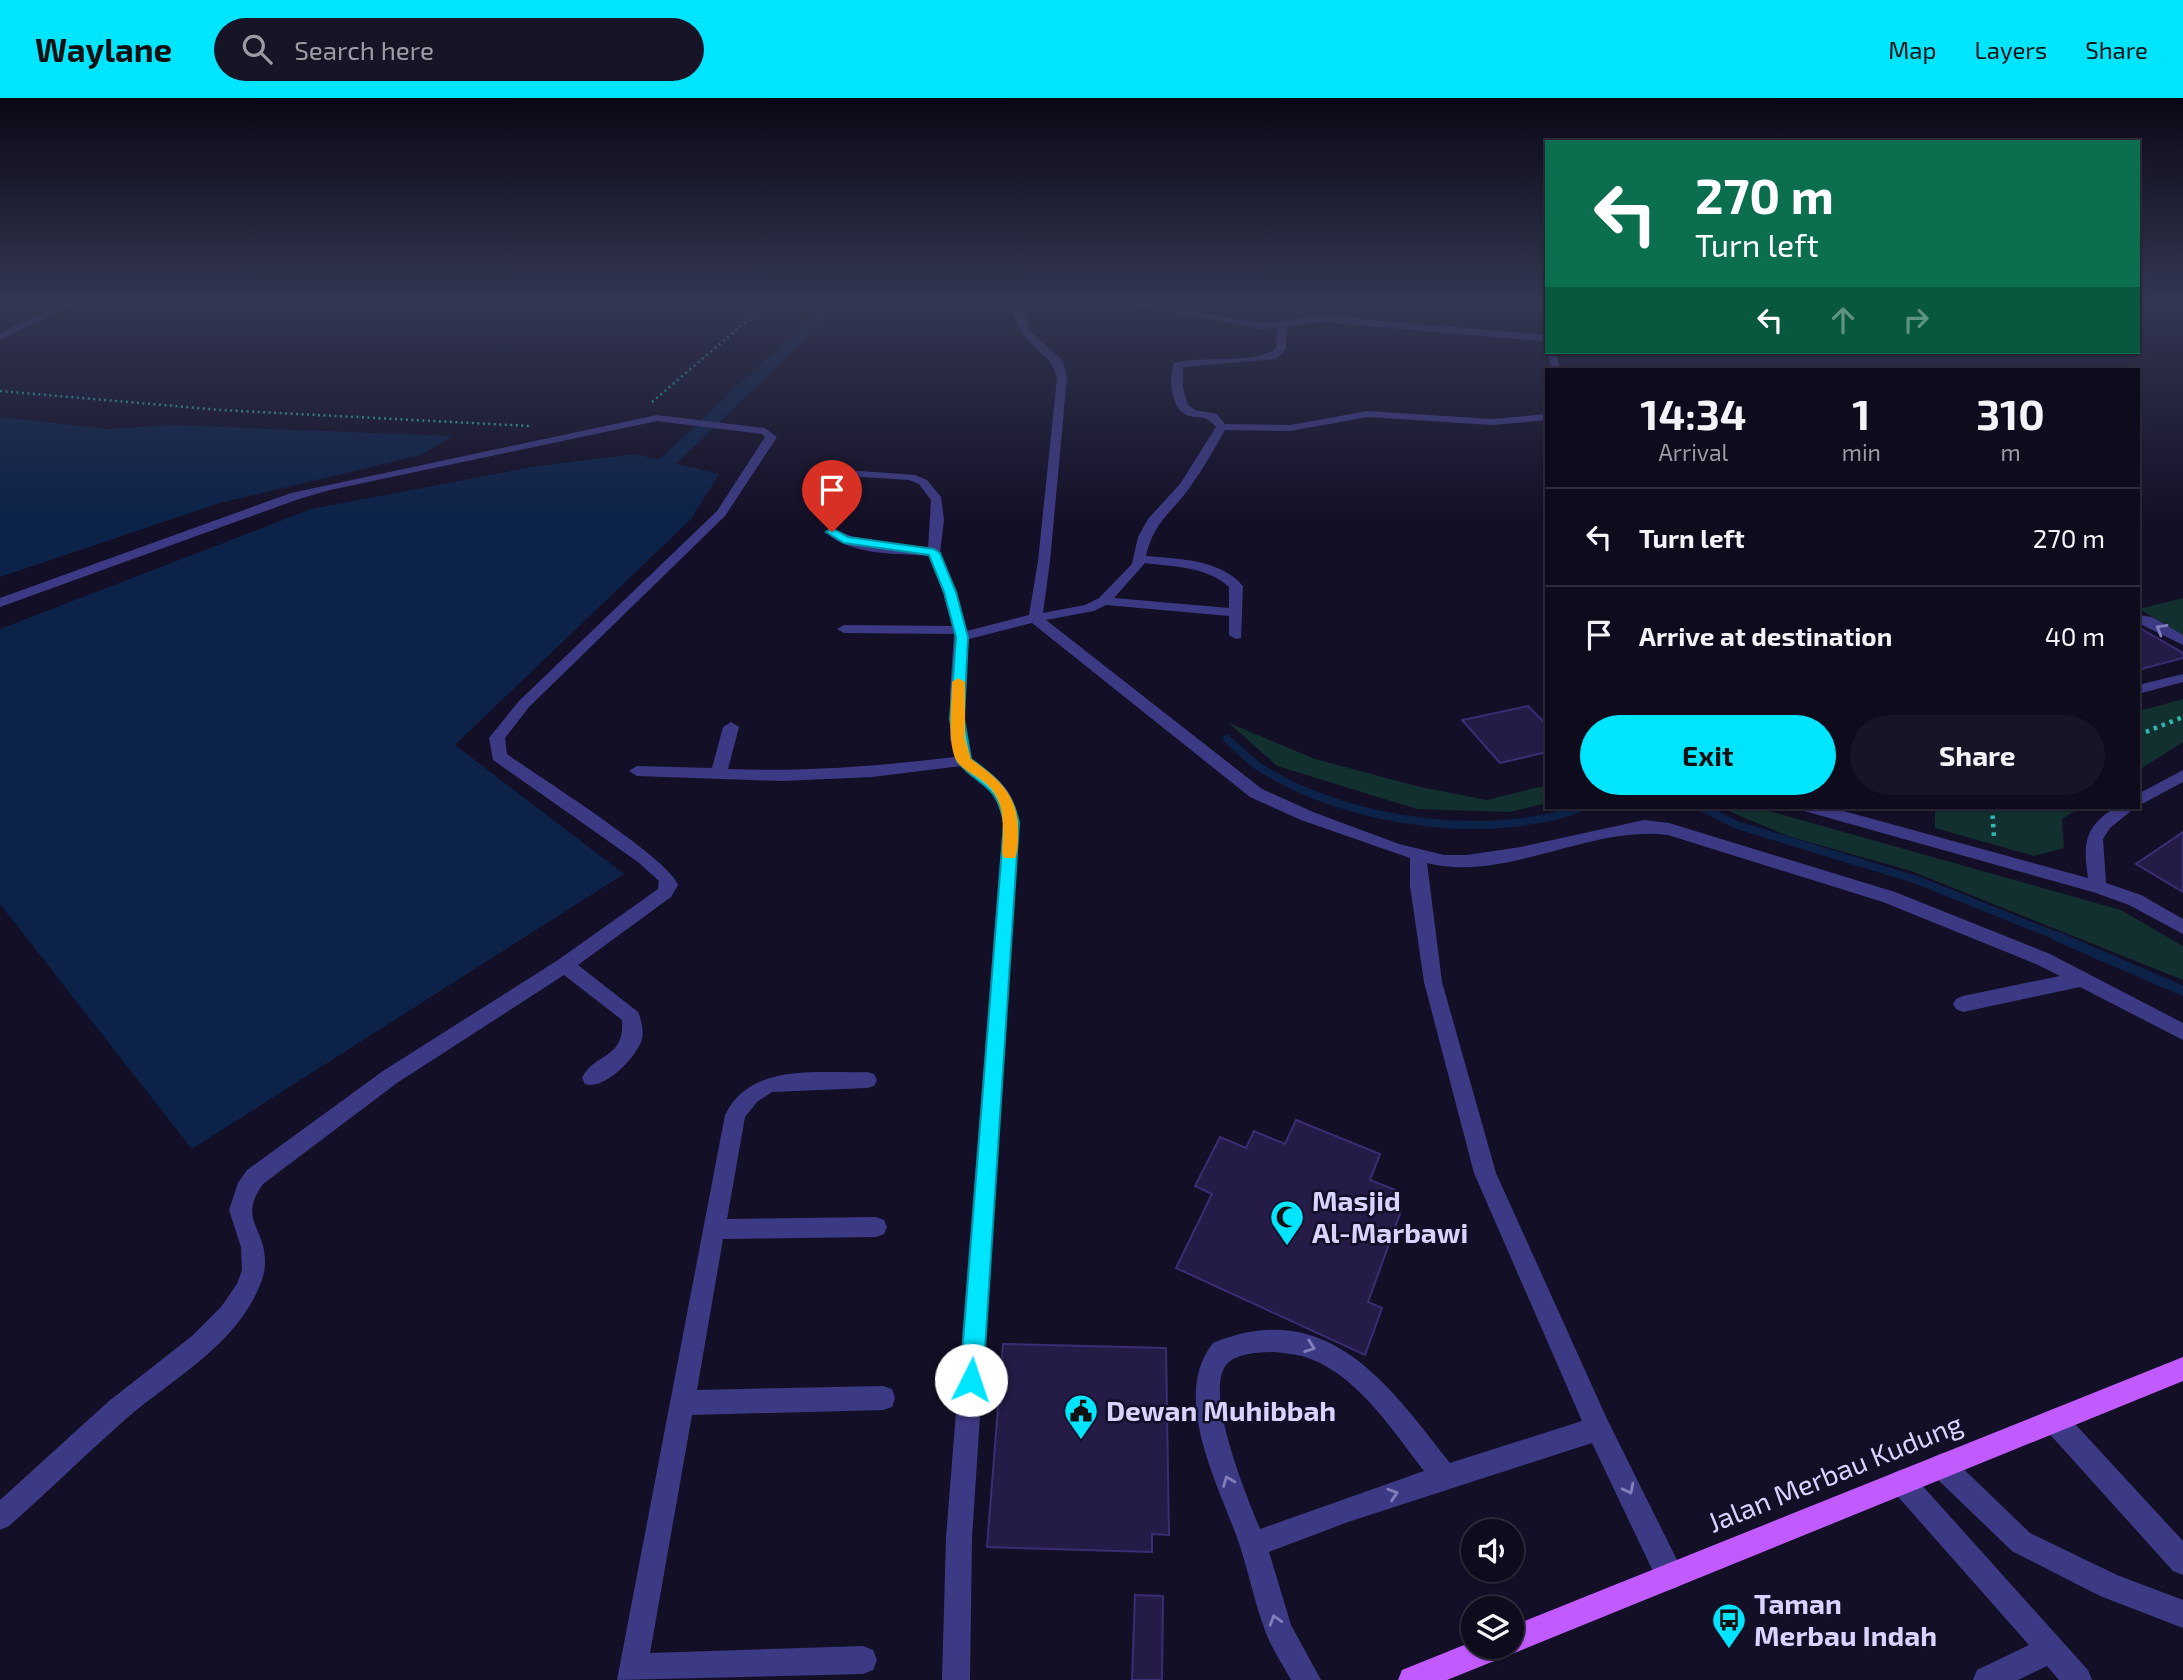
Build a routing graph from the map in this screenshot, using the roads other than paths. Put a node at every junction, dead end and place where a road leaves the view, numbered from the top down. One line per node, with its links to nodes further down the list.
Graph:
1 (1061, 374): 12 (street)
2 (1177, 374): 4 (street)
3 (1545, 417): 4 (street)
4 (1222, 427): 8 (street)
5 (847, 473): 7 (street)
6 (832, 532): 7 (street)
7 (934, 553): 15 (street)
8 (1139, 559): 9 (street); 11 (street)
9 (1104, 601): 11 (street); 12 (street)
10 (0, 603): 31 (street)
11 (1236, 613): 16 (street)
12 (1035, 618): 15 (street); 28 (street)
13 (2140, 619): 17 (street, one-way to 13)
14 (844, 629): 15 (street)
15 (961, 633): 21 (street)
16 (1236, 635)
17 (2183, 641)
18 (2183, 678): 19 (street)
19 (2140, 689)
20 (731, 727): 23 (street)
21 (964, 761): 23 (street); 57 (street)
22 (637, 771): 23 (street)
23 (719, 773)
24 (2183, 775): 25 (street)
25 (2140, 800)
26 (2125, 809): 29 (street)
27 (1839, 811): 29 (street)
28 (1418, 856): 32 (street); 43 (street)
29 (2098, 887): 30 (street)
30 (2183, 927)
31 (565, 965): 35 (street); 47 (street)
32 (2082, 979): 33 (street); 34 (street)
33 (1963, 1004)
34 (2183, 1032)
35 (592, 1078)
36 (867, 1080): 38 (street)
37 (876, 1227): 38 (street)
38 (716, 1229): 41 (street)
39 (2183, 1369): 42 (main road, Jalan Merbau Kudung)
40 (883, 1398): 41 (street)
41 (683, 1403): 56 (street)
42 (2055, 1421): 44 (main road, Jalan Merbau Kudung); 49 (street)
43 (1598, 1428): 45 (street); 50 (street, one-way to 50)
44 (1942, 1466): 46 (main road, Jalan Merbau Kudung); 51 (street)
45 (1445, 1478): 48 (street, one-way to 45); 48 (street, one-way to 45)
46 (1902, 1482): 50 (main road, Jalan Merbau Kudung); 53 (street)
47 (0, 1517)
48 (1252, 1545): 58 (street, one-way to 48)
49 (2183, 1561)
50 (1670, 1576): 52 (main road, Jalan Merbau Kudung)
51 (2183, 1614)
52 (1524, 1635)
53 (2050, 1650): 60 (street); 61 (street)
54 (1464, 1659): 59 (main road)
55 (863, 1660): 56 (street)
56 (632, 1674)
57 (956, 1680)
58 (1307, 1680)
59 (1412, 1680)
60 (1987, 1680)
61 (2078, 1680)

